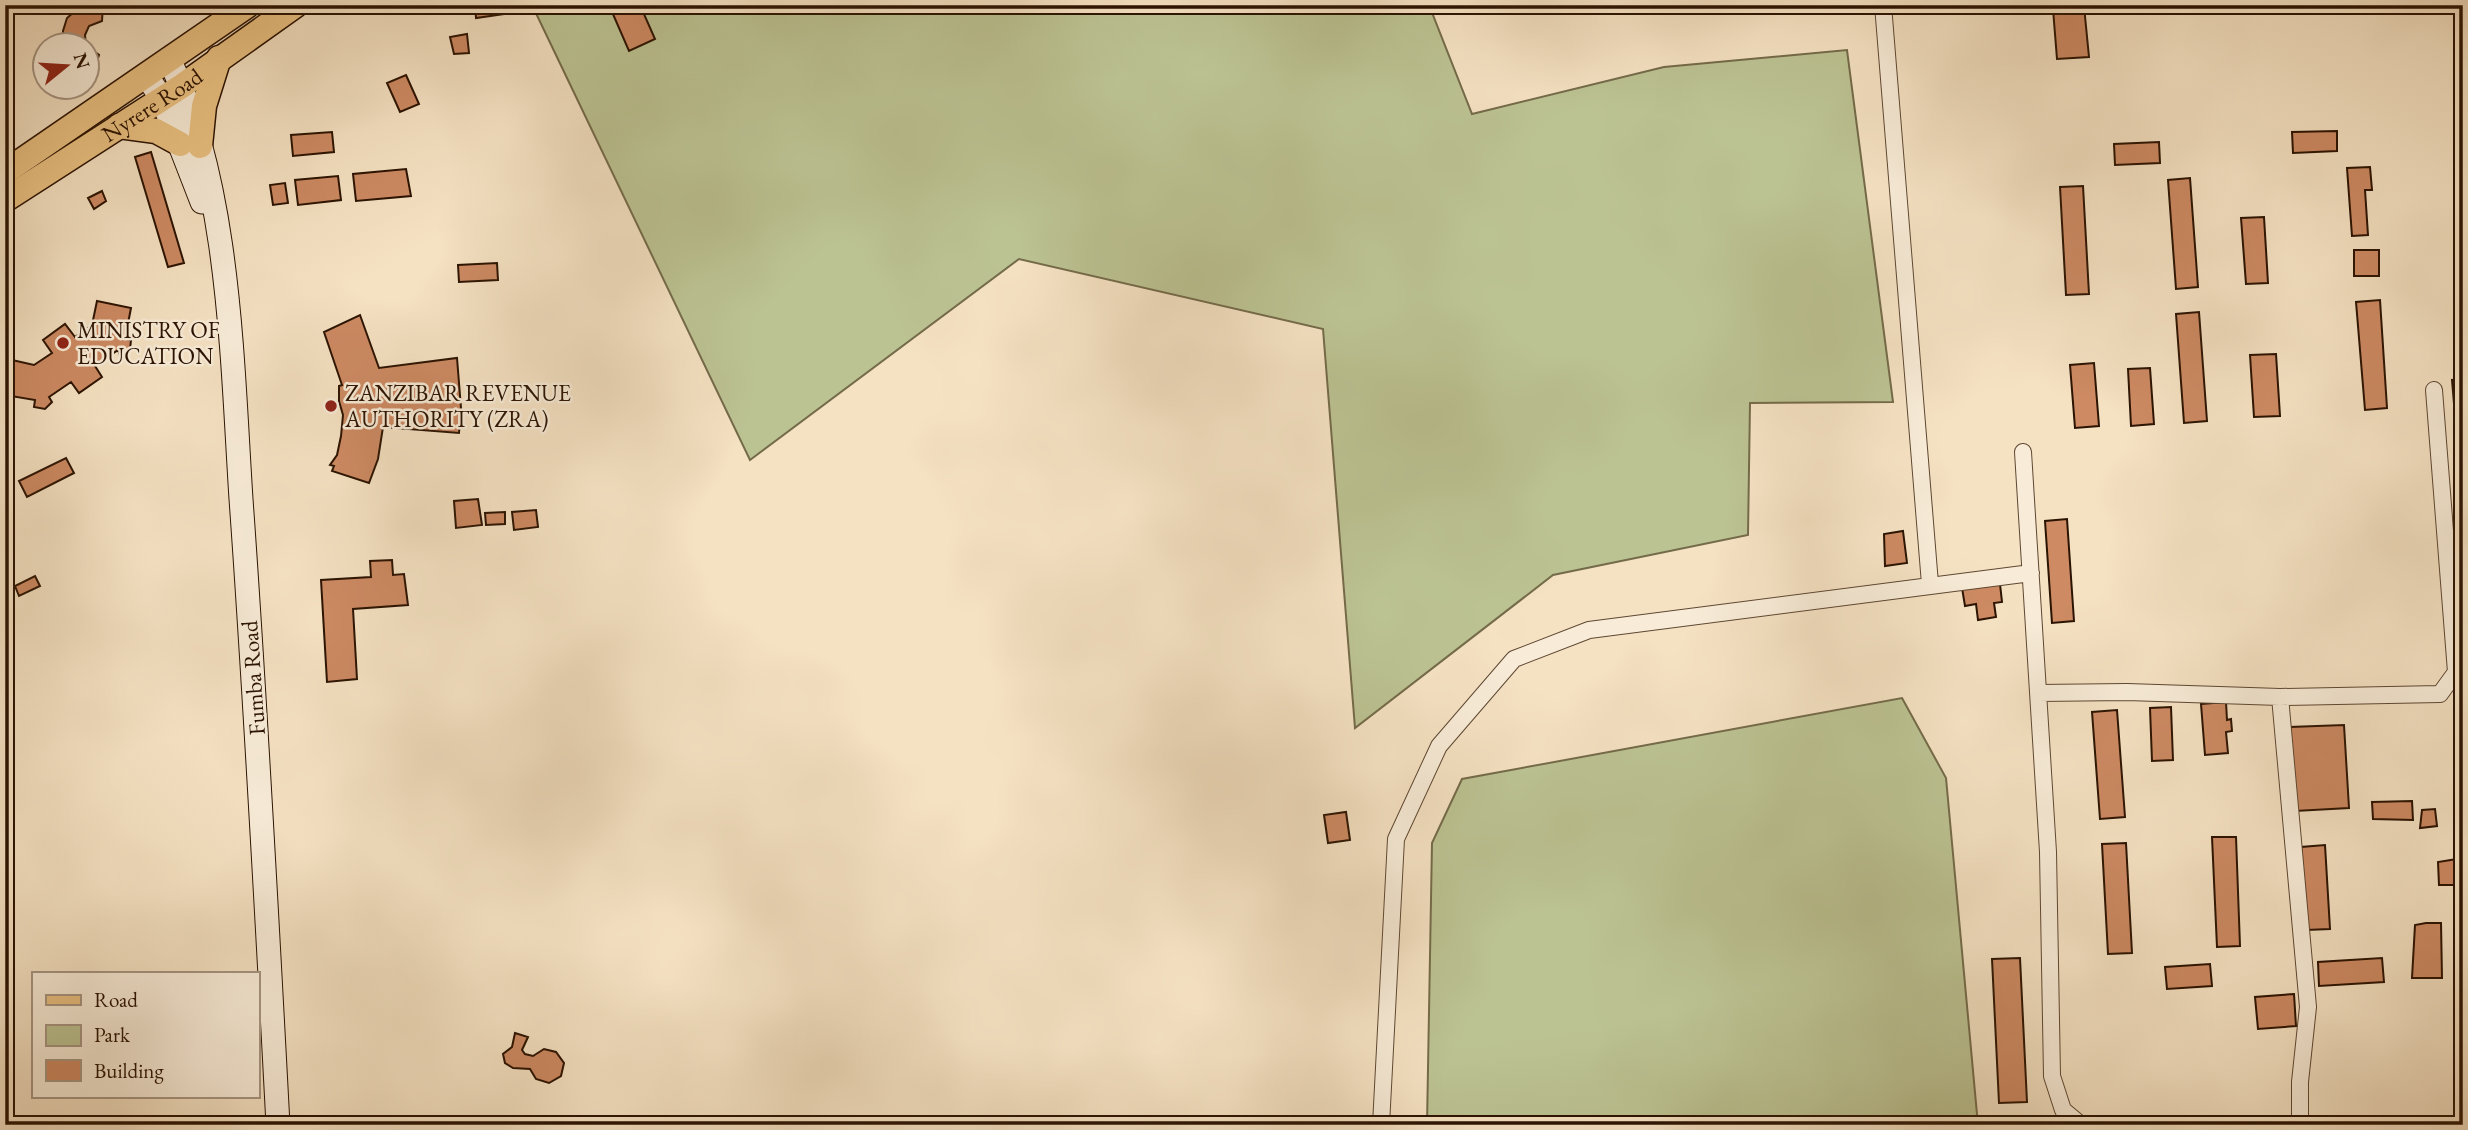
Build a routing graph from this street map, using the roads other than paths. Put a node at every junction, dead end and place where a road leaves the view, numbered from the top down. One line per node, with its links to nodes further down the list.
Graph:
1 (248, 5): 5 (main road, Nyrere Road)
2 (296, 5): 4 (main road, Nyrere Road)
3 (1883, 5): 15 (street)
4 (219, 58): 7 (main road, Nyrere Road); 9 (main road)
5 (169, 59): 6 (main road, Nyrere Road); 7 (street, Fumba Road)
6 (146, 75): 7 (street, Fumba Road); 10 (main road, Nyrere Road)
7 (172, 92): 8 (main road, Nyrere Road); 9 (street, Fumba Road)
8 (119, 125): 9 (main road); 11 (main road, Nyrere Road)
9 (190, 145): 18 (street, Fumba Road)
10 (5, 172)
11 (5, 200)
12 (2434, 390): 17 (street)
13 (2023, 452): 14 (street)
14 (2031, 573): 15 (street); 16 (street)
15 (1930, 584): 19 (street)
16 (2038, 693): 17 (street); 20 (street)
17 (2280, 697): 21 (street)
18 (278, 1125)
19 (1381, 1125)
20 (2081, 1125)
21 (2300, 1125)

